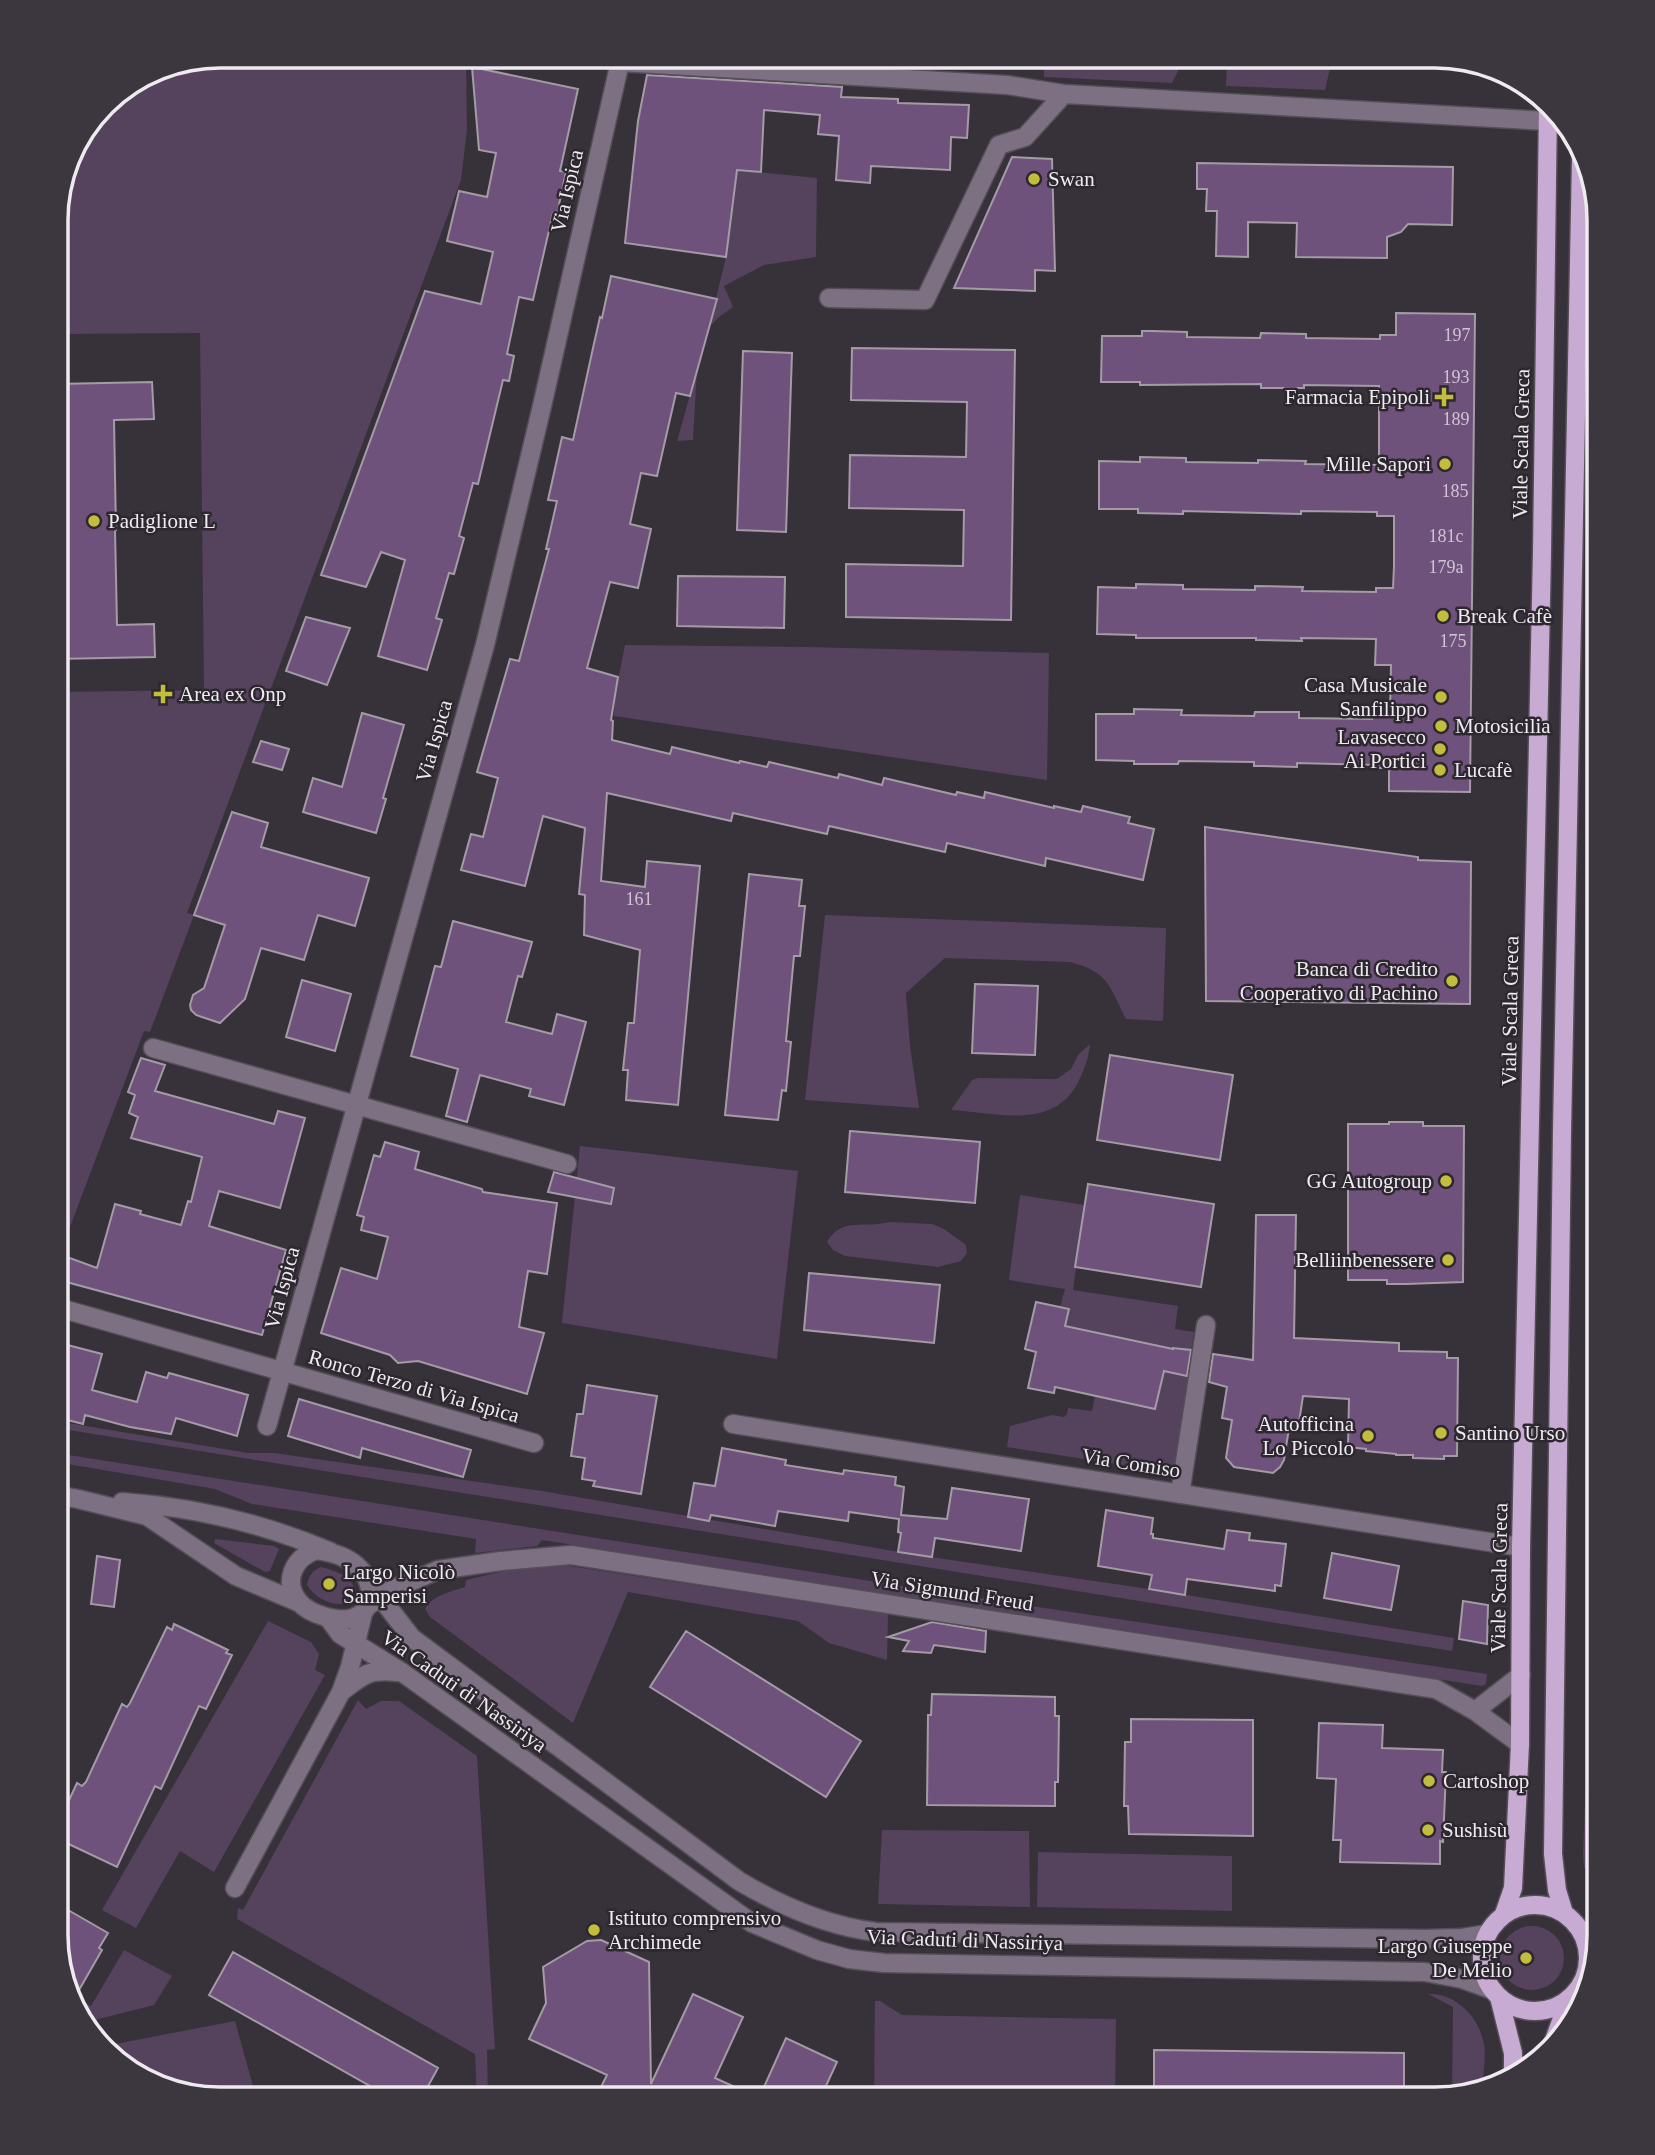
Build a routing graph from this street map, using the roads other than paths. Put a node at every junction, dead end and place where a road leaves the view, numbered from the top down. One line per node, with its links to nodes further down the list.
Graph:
1 (619, 68): 9 (street, Via Ispica)
2 (728, 68): 3 (street)
3 (1064, 94): 4 (street); 7 (street)
4 (1543, 114)
5 (1548, 119): 20 (main road, Viale Scala Greca)
6 (1581, 177): 34 (main road)
7 (829, 298)
8 (153, 1048): 9 (street)
9 (356, 1105): 10 (street); 13 (street, Via Ispica)
10 (567, 1164)
11 (68, 1311): 13 (street, Ronco Terzo di Via Ispica)
12 (1206, 1325): 17 (street)
13 (282, 1372): 15 (street, Via Ispica); 16 (street, Ronco Terzo di Via Ispica)
14 (733, 1424): 17 (street, Via Comiso)
15 (267, 1426)
16 (534, 1443)
17 (1180, 1494): 20 (street, Via Comiso)
18 (68, 1497): 19 (street)
19 (78, 1499): 21 (street); 23 (street)
20 (1521, 1546): 29 (main road, Viale Scala Greca)
21 (331, 1552): 22 (street); 23 (street)
22 (370, 1600): 24 (street); 26 (street); 31 (street, Via Sigmund Freud); 36 (street, Via Caduti di Nassiriya)
23 (300, 1603): 24 (street)
24 (329, 1619): 25 (street, Via Caduti di Nassiriya)
25 (340, 1634): 26 (street, Via Caduti di Nassiriya); 27 (street)
26 (356, 1644): 27 (street); 28 (street, Via Caduti di Nassiriya)
27 (350, 1667): 30 (street)
28 (403, 1673): 30 (street); 39 (street, Via Caduti di Nassiriya)
29 (1521, 1675): 31 (street); 32 (main road, Viale Scala Greca)
30 (341, 1692): 33 (street)
31 (1475, 1711): 32 (street, Via Sigmund Freud)
32 (1520, 1744): 35 (main road, Viale Scala Greca)
33 (235, 1888)
34 (1564, 1913): 35 (main road); 37 (main road)
35 (1504, 1914): 36 (main road)
36 (1487, 1934): 39 (main road)
37 (1586, 1944)
38 (1576, 1991): 40 (main road)
39 (1496, 1994): 40 (main road); 42 (main road)
40 (1569, 1999): 41 (main road)
41 (1563, 2016)
42 (1513, 2065)

